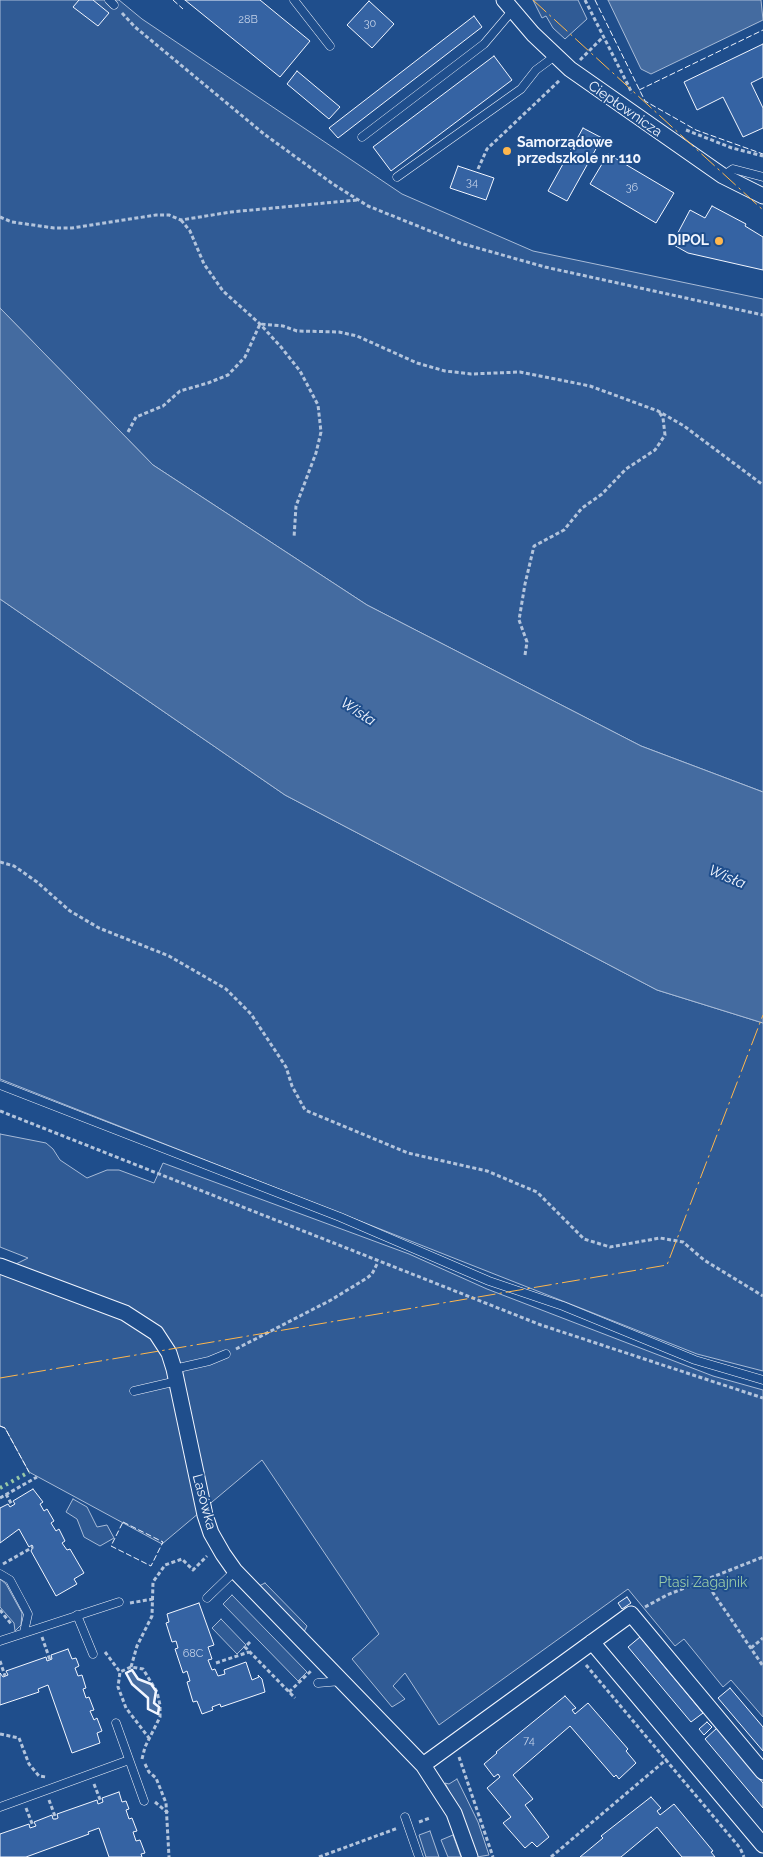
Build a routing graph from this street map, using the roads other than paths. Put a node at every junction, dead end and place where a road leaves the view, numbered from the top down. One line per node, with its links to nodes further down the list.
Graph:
1 (294, 0): 3 (lane)
2 (508, 5): 4 (street, Ciepłownicza); 5 (lane)
3 (330, 46)
4 (555, 56): 6 (street, Ciepłownicza); 7 (lane)
5 (362, 137)
6 (722, 176): 8 (lane); 9 (street, Ciepłownicza)
7 (397, 177)
8 (763, 177)
9 (763, 196)
10 (0, 1085): 14 (lane)
11 (0, 1266): 13 (street, Lasówka)
12 (226, 1354): 13 (lane)
13 (176, 1375): 15 (lane); 16 (street, Lasówka)
14 (763, 1380)
15 (134, 1391)
16 (235, 1571): 18 (lane); 25 (street, Lasówka)
17 (0, 1574): 21 (lane)
18 (207, 1598)
19 (118, 1602): 20 (lane)
20 (77, 1615): 21 (lane); 24 (lane)
21 (24, 1632): 22 (lane)
22 (0, 1641)
23 (597, 1648): 29 (street); 30 (street); 34 (street)
24 (92, 1654)
25 (341, 1681): 26 (lane); 29 (street, Lasówka)
26 (318, 1684)
27 (116, 1723): 28 (lane)
28 (129, 1760): 31 (lane); 32 (lane)
29 (423, 1765): 36 (street, Lasówka)
30 (763, 1772)
31 (144, 1801)
32 (0, 1808)
33 (405, 1817): 35 (lane)
34 (763, 1845)
35 (419, 1857)
36 (470, 1857)

